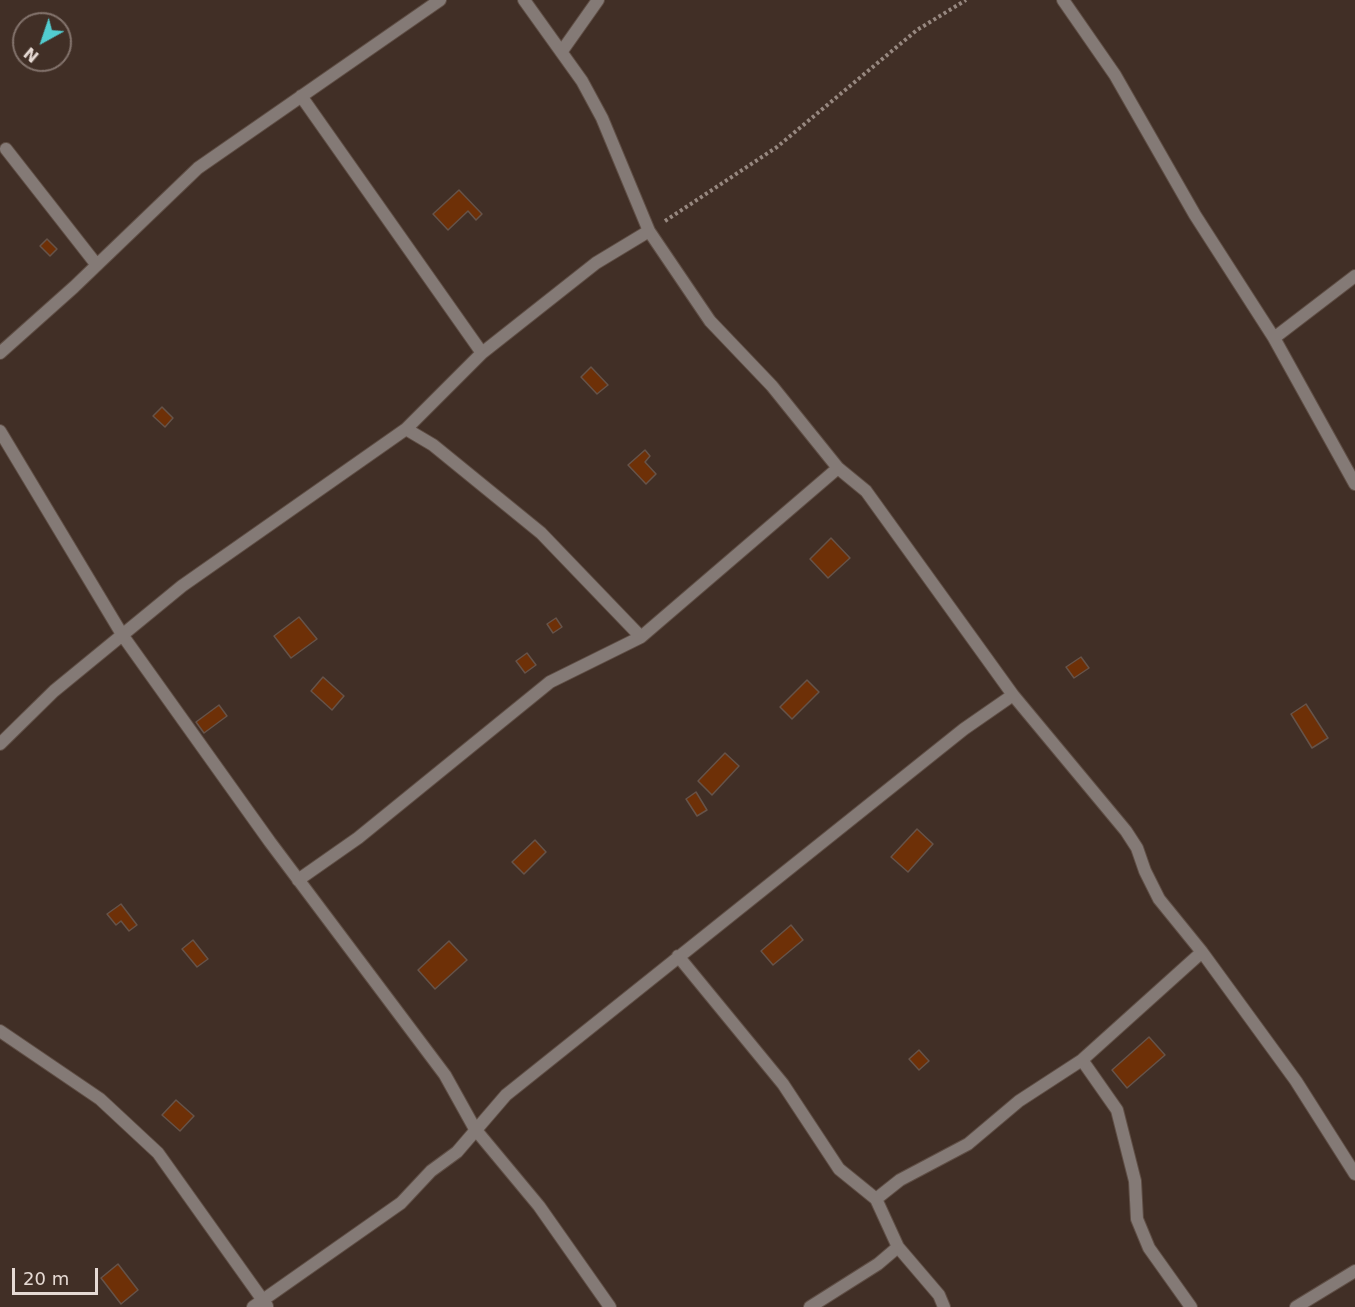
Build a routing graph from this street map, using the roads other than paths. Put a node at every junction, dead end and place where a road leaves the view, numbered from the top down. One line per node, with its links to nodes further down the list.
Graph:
1 (440, 0): 6 (street)
2 (524, 0): 5 (street)
3 (598, 0): 5 (street)
4 (1063, 0): 11 (street)
5 (562, 51): 8 (street)
6 (301, 96): 9 (street); 13 (street)
7 (2, 147): 9 (street)
8 (649, 231): 13 (street); 16 (street)
9 (96, 264): 12 (street)
10 (1355, 276): 11 (street)
11 (1274, 338): 17 (street)
12 (0, 353)
13 (482, 353): 14 (street)
14 (406, 429): 18 (street); 19 (street)
15 (0, 431): 18 (street)
16 (838, 468): 19 (street); 20 (street)
17 (1355, 484)
18 (123, 636): 21 (street); 22 (street)
19 (641, 637): 22 (street)
20 (1013, 695): 23 (street); 24 (street)
21 (0, 744)
22 (298, 880): 27 (street)
23 (1202, 952): 26 (street); 28 (street)
24 (678, 956): 27 (street); 29 (street)
25 (0, 1031): 32 (street)
26 (1082, 1060): 29 (street); 37 (street)
27 (475, 1129): 32 (street); 34 (street)
28 (1355, 1174)
29 (876, 1199): 30 (street)
30 (898, 1247): 35 (street); 36 (street)
31 (1355, 1271): 38 (street)
32 (266, 1303): 33 (street)
33 (253, 1307)
34 (610, 1307)
35 (810, 1307)
36 (944, 1307)
37 (1191, 1307)
38 (1296, 1307)

